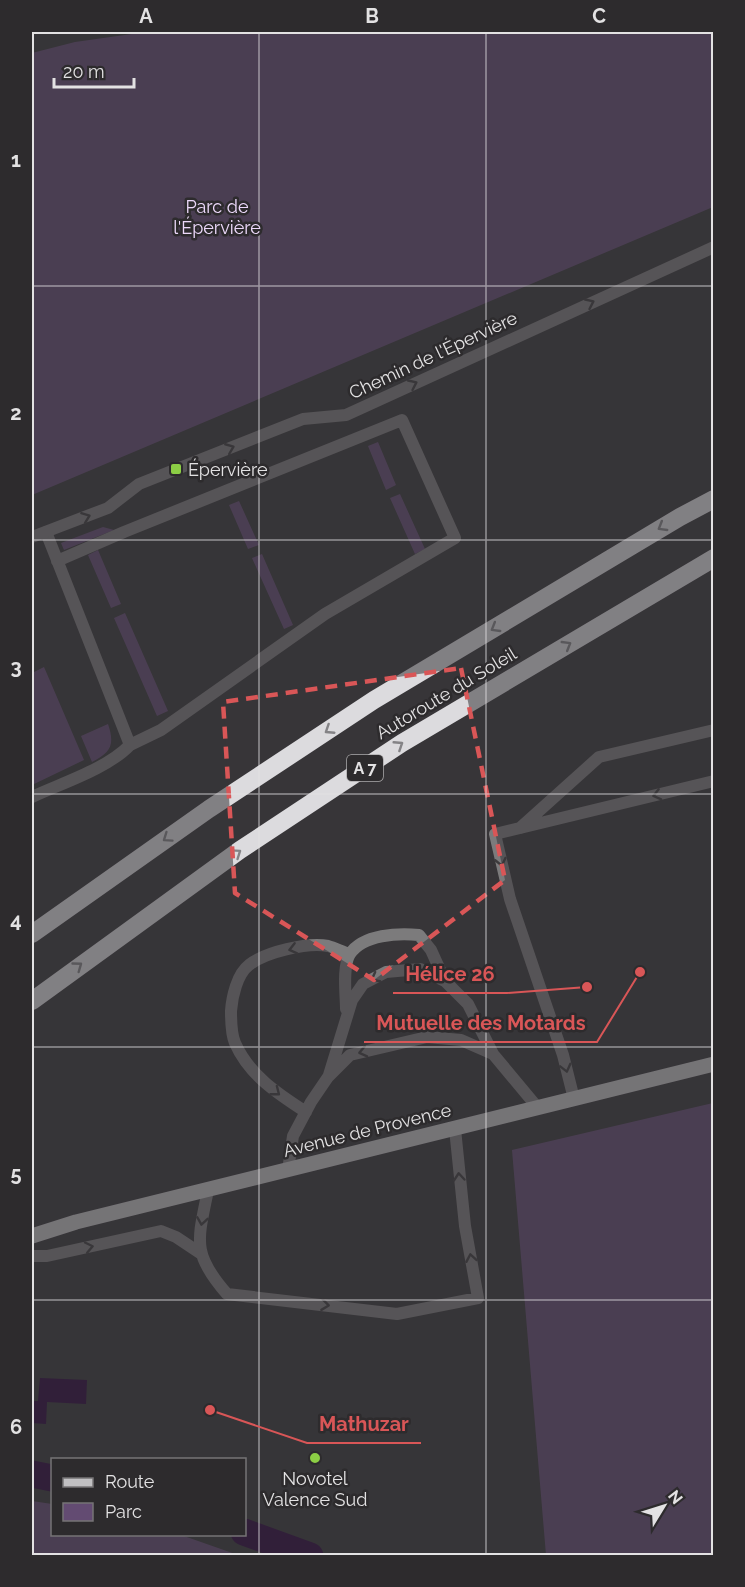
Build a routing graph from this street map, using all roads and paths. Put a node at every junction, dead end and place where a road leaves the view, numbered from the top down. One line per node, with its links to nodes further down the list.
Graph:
1 (714, 247): 3 (street, Chemin de l'Épervière, one-way to 1)
2 (714, 499): 12 (highway, Autoroute du Soleil, one-way to 12)
3 (46, 532): 4 (street, Chemin de l'Épervière); 6 (street)
4 (32, 537)
5 (714, 558): 15 (highway, Autoroute du Soleil / A 7, one-way to 5)
6 (57, 561): 8 (street); 8 (street)
7 (714, 730): 11 (street)
8 (130, 745): 10 (street)
9 (714, 781): 11 (street, one-way to 11)
10 (32, 797)
11 (519, 828): 20 (street, one-way to 20)
12 (32, 934)
13 (350, 954): 14 (street); 16 (street); 22 (street, one-way to 22)
14 (446, 981): 16 (street, one-way to 16); 17 (street)
15 (32, 1001)
16 (346, 1016): 19 (street)
17 (494, 1054): 19 (street, one-way to 19); 21 (street)
18 (714, 1064): 20 (main road, Avenue de Provence)
19 (328, 1077): 22 (street)
20 (574, 1099): 21 (main road, Avenue de Provence)
21 (538, 1108): 23 (main road, Avenue de Provence)
22 (306, 1112): 24 (street)
23 (455, 1129): 24 (main road, Avenue de Provence); 27 (street, one-way to 23)
24 (288, 1170): 25 (main road, Avenue de Provence)
25 (208, 1190): 26 (main road, Avenue de Provence); 27 (street, one-way to 27)
26 (32, 1236)
27 (200, 1253): 28 (street, one-way to 27)
28 (32, 1256)

